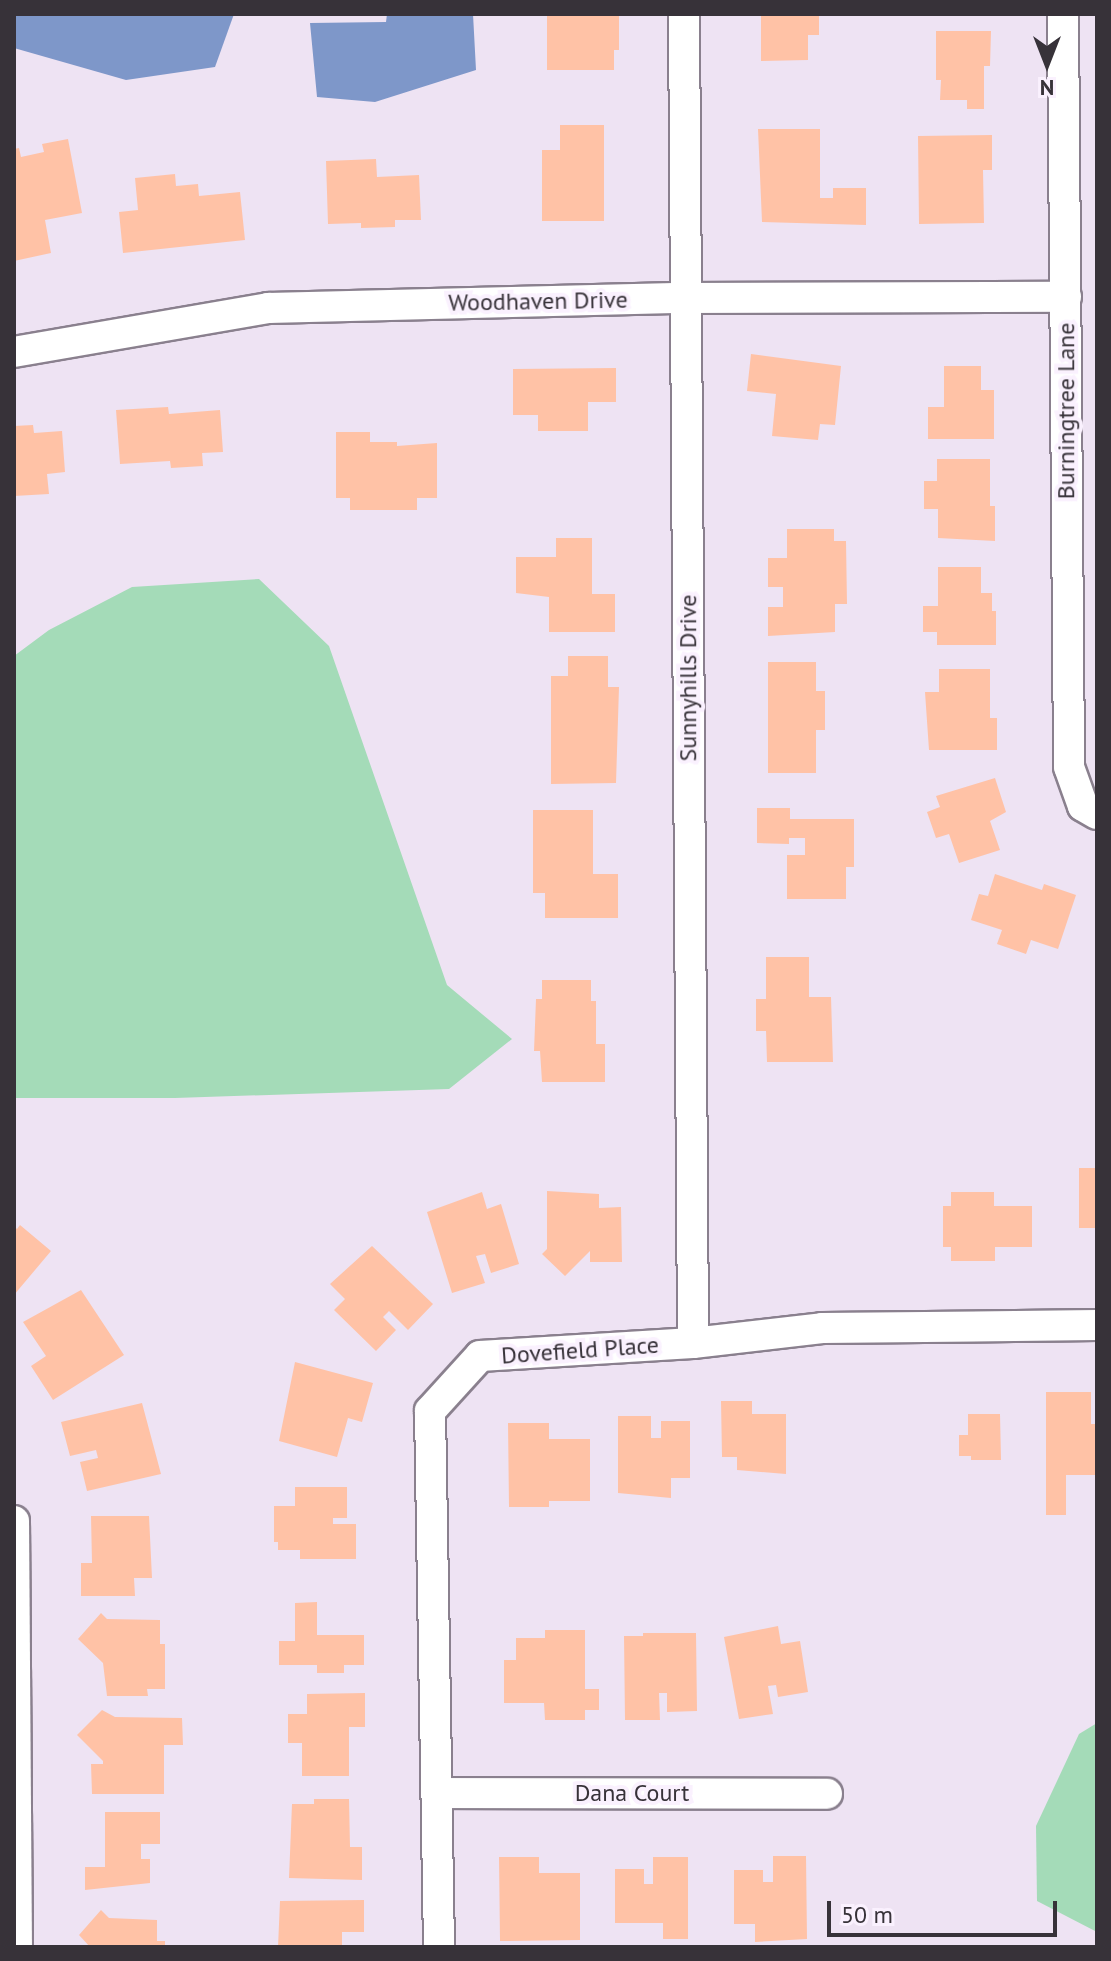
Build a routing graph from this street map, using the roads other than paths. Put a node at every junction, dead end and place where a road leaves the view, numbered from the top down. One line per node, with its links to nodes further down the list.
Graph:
1 (684, 14): 4 (street, Sunnyhills Drive)
2 (1063, 14): 3 (street, Burningtree Lane)
3 (1066, 297): 4 (street, Woodhaven Drive); 6 (street, Burningtree Lane)
4 (685, 298): 5 (street, Woodhaven Drive); 8 (street, Sunnyhills Drive)
5 (14, 352)
6 (1090, 810)
7 (1097, 1325): 8 (street, Dovefield Place)
8 (693, 1343): 10 (street, Dovefield Place)
9 (14, 1521): 12 (street)
10 (437, 1793): 11 (street, Dana Court); 13 (street, Dovefield Place)
11 (827, 1794)
12 (17, 1947)
13 (439, 1947)

